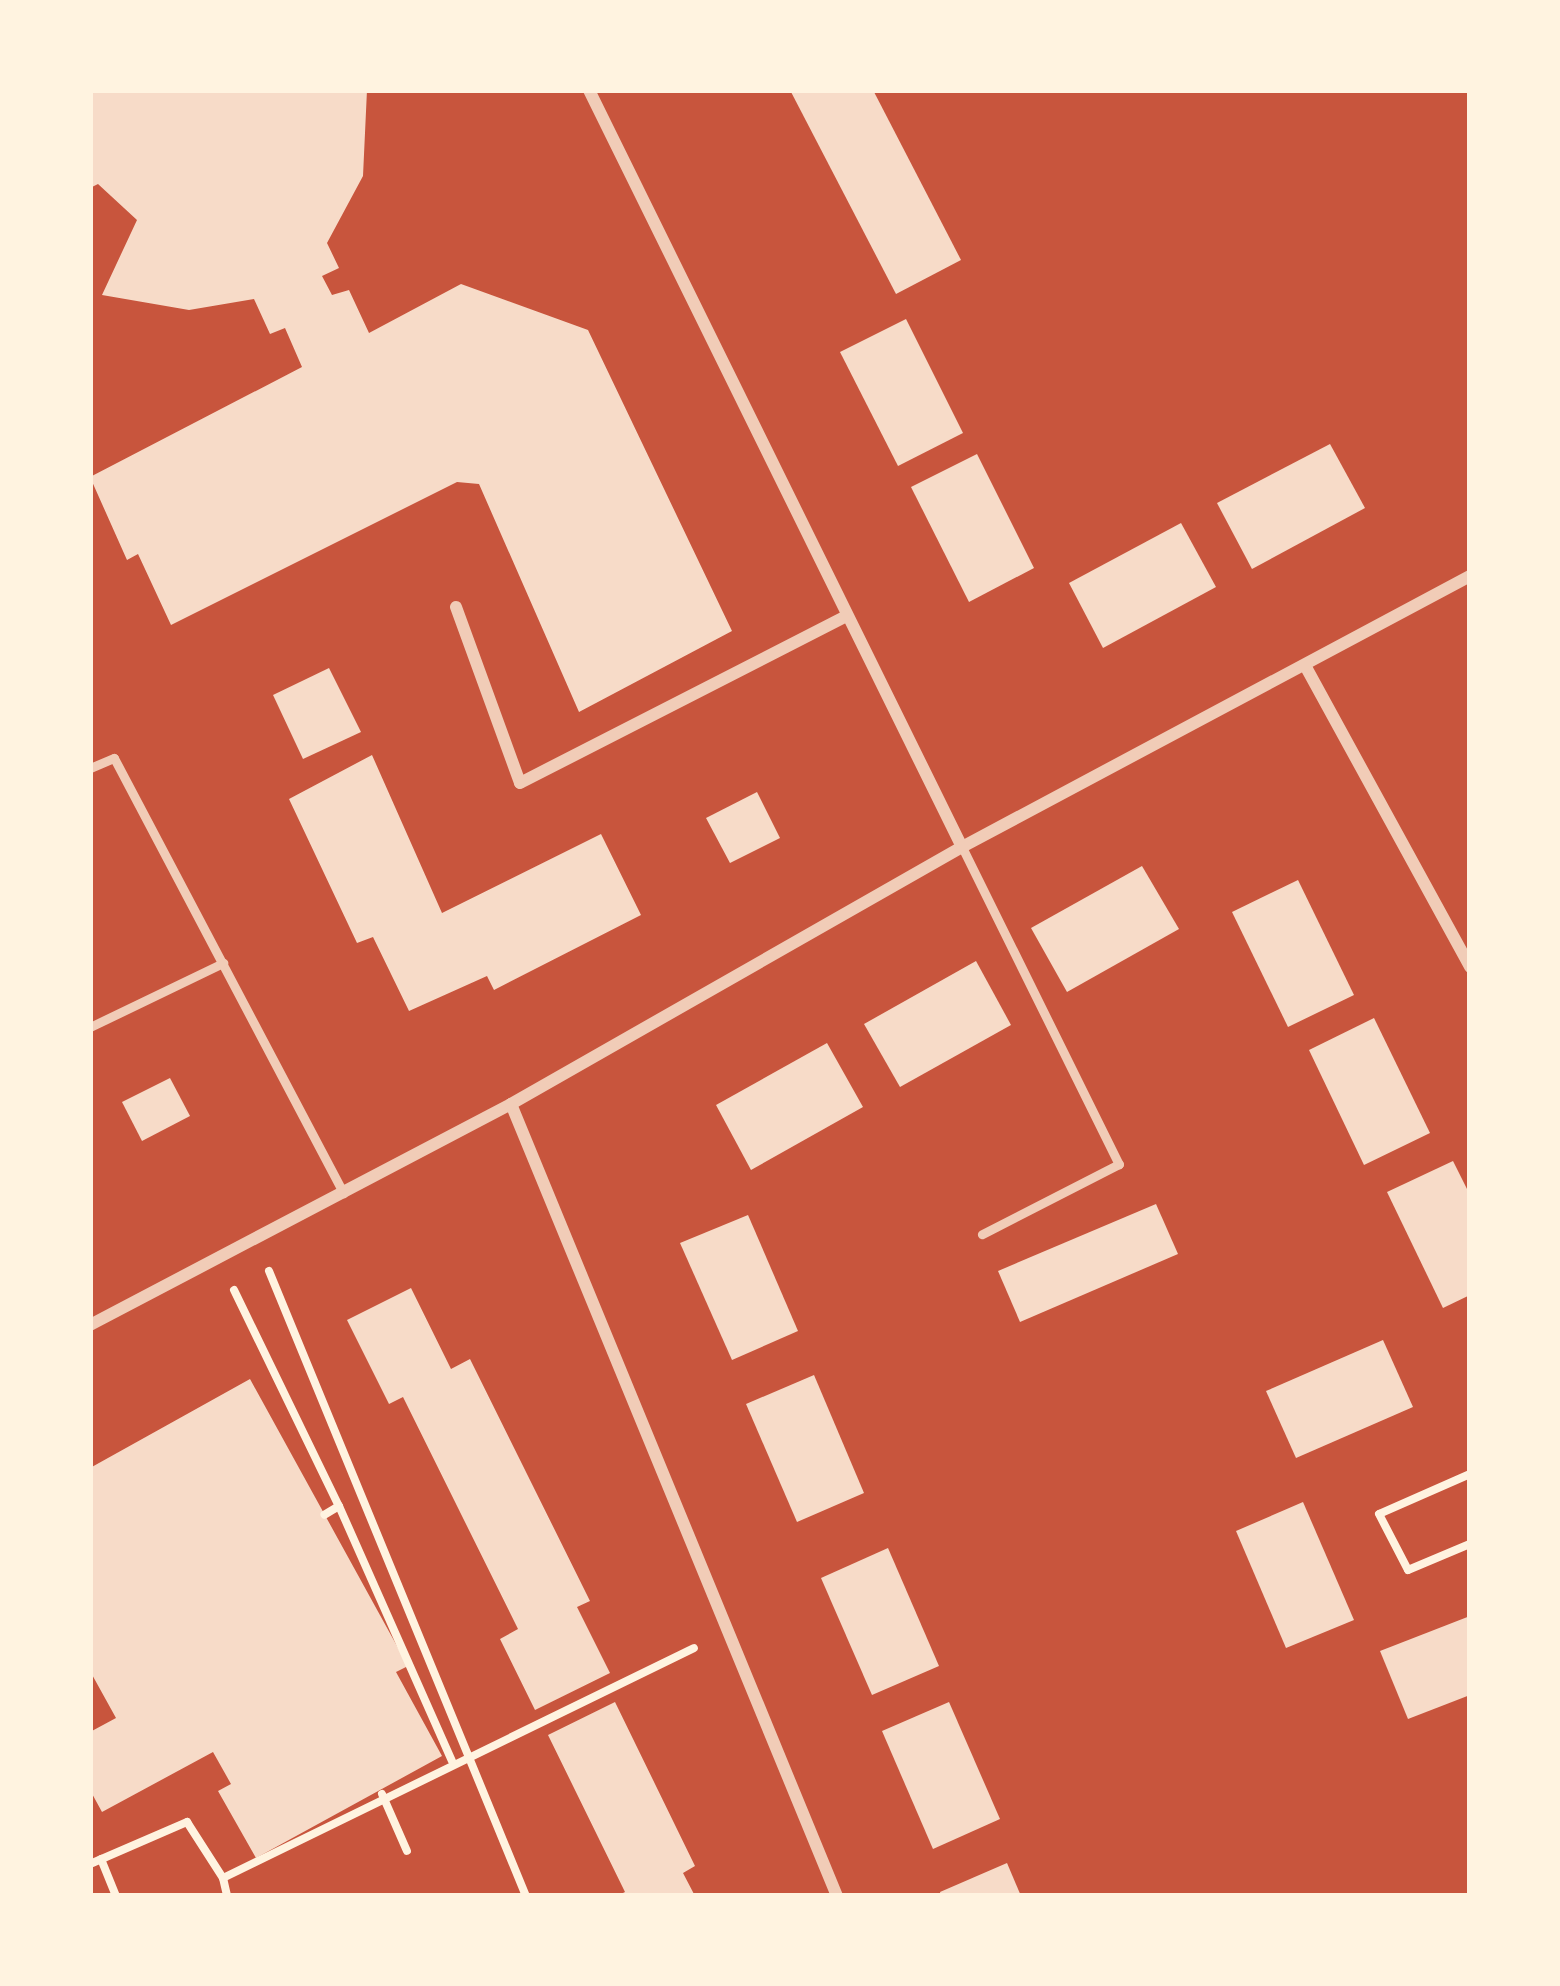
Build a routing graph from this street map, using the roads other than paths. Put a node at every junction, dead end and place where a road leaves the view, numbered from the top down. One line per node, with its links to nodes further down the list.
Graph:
1 (590, 90): 4 (street)
2 (1470, 576): 5 (street)
3 (456, 607): 4 (street)
4 (847, 616): 7 (street)
5 (1307, 669): 7 (street); 9 (street)
6 (90, 768): 8 (lane)
7 (962, 848): 11 (street); 13 (lane)
8 (223, 964): 10 (lane); 12 (lane)
9 (1470, 967)
10 (90, 1027)
11 (511, 1104): 12 (street); 15 (street)
12 (343, 1193): 14 (street)
13 (982, 1234)
14 (90, 1325)
15 (837, 1896)

